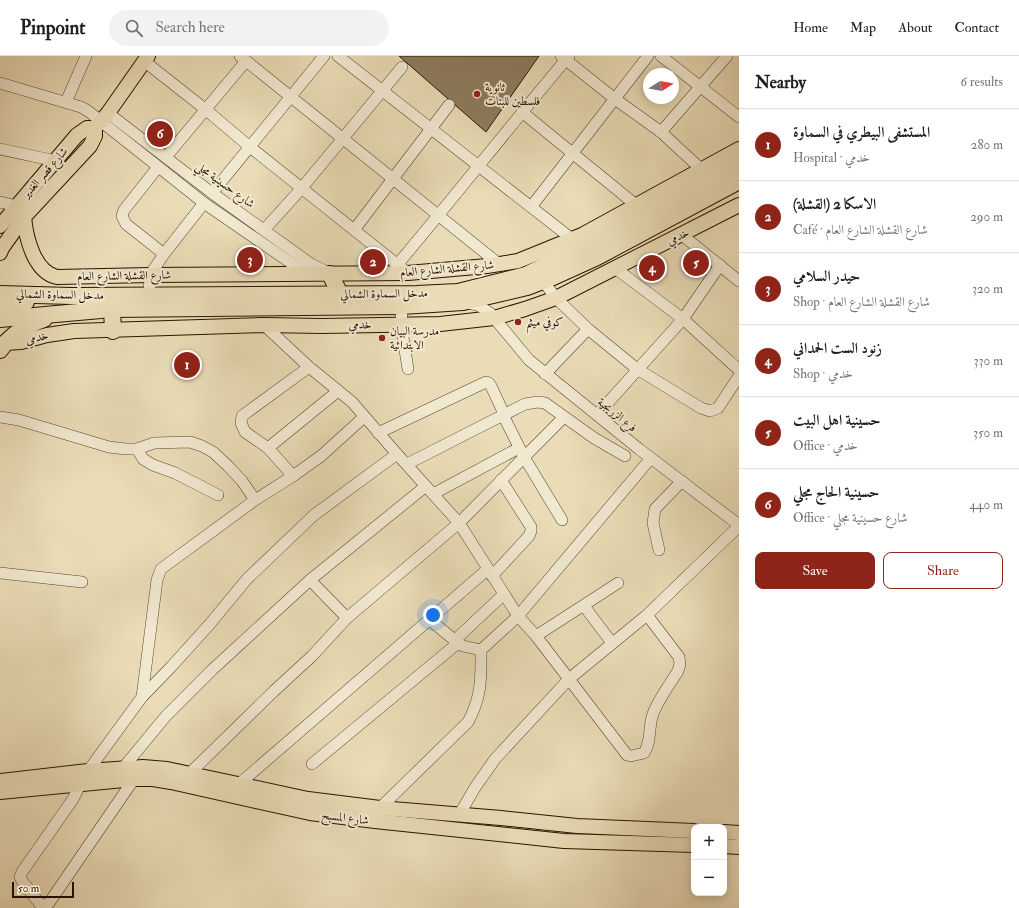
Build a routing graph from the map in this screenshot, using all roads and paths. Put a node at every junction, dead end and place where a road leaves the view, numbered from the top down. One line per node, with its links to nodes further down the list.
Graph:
1 (86, 56): 16 (street)
2 (324, 56): 14 (street)
3 (338, 56): 13 (street)
4 (648, 56): 15 (street)
5 (661, 56): 12 (street)
6 (727, 56): 12 (street)
7 (565, 57): 15 (street); 19 (street)
8 (243, 58): 14 (street); 18 (street)
9 (146, 59): 18 (street); 21 (main road)
10 (402, 67): 13 (street)
11 (0, 83): 16 (street)
12 (700, 87): 20 (street); 23 (street)
13 (382, 91): 22 (street); 24 (street)
14 (292, 97): 24 (street); 25 (street)
15 (615, 98): 23 (street); 28 (street)
16 (66, 102): 21 (street)
17 (449, 105): 22 (street)
18 (205, 109): 25 (street); 29 (street)
19 (522, 112): 28 (street); 32 (street)
20 (739, 117)
21 (101, 121): 29 (street, شارع حسينية مجلي); 30 (main road, شارع قصر الغدير); 33 (street); 46 (main road)
22 (432, 129): 32 (street); 35 (street)
23 (661, 132): 34 (street)
24 (343, 139): 35 (street); 37 (street)
25 (250, 147): 37 (street); 38 (street)
26 (739, 149): 34 (main road, شارع القشلة الشارع العام)
27 (0, 150): 30 (street)
28 (573, 153): 41 (street); 44 (street)
29 (166, 157): 38 (street, شارع حسينية مجلي)
30 (56, 161): 43 (main road, شارع قصر الغدير)
31 (739, 165): 64 (highway, مدخل السماوة الشمالي)
32 (478, 166): 44 (street); 45 (street)
33 (158, 167): 40 (street); 53 (street)
34 (702, 170): 41 (main road, شارع القشلة الشارع العام)
35 (393, 179): 45 (street); 49 (street)
36 (739, 181): 61 (highway, مدخل السماوة الشمالي)
37 (301, 189): 48 (street); 49 (street)
38 (212, 192): 48 (street, شارع حسينية مجلي)
39 (0, 202): 43 (street)
40 (204, 203): 53 (street); 58 (street)
41 (636, 205): 51 (main road, شارع القشلة الشارع العام)
42 (739, 205): 50 (main road, خدمي)
43 (17, 206): 47 (main road, شارع قصر الغدير)
44 (531, 207): 51 (street)
45 (439, 216): 54 (street); 57 (street)
46 (24, 218): 52 (main road); 60 (main road, شارع القشلة الشارع العام)
47 (0, 226)
48 (264, 230): 59 (street, شارع حسينية مجلي)
49 (354, 230): 57 (street)
50 (682, 235): 55 (street); 56 (main road, خدمي)
51 (572, 239): 54 (main road, شارع القشلة الشارع العام)
52 (0, 253)
53 (164, 254): 60 (street)
54 (499, 264): 57 (main road, شارع القشلة الشارع العام)
55 (720, 266): 62 (street); 76 (street)
56 (615, 268): 68 (main road, خدمي); 76 (street)
57 (402, 269): 59 (main road, شارع القشلة الشارع العام)
58 (307, 274): 59 (main road, شارع القشلة الشارع العام); 60 (main road, شارع القشلة الشارع العام)
59 (330, 274): 64 (highway)
60 (150, 275): 67 (street)
61 (542, 281): 65 (highway, مدخل السماوة الشمالي); 68 (street)
62 (739, 281)
63 (0, 294): 66 (highway, مدخل السماوة الشمالي)
64 (340, 294): 67 (highway, مدخل السماوة الشمالي)
65 (495, 295): 69 (highway, مدخل السماوة الشمالي); 74 (street)
66 (71, 296): 67 (highway, مدخل السماوة الشمالي); 70 (highway)
67 (149, 296)
68 (556, 298): 74 (main road, خدمي); 79 (street)
69 (463, 302): 71 (highway, مدخل السماوة الشمالي); 74 (street)
70 (0, 306)
71 (402, 306): 72 (highway, مدخل السماوة الشمالي); 78 (street)
72 (112, 310): 73 (highway, مدخل السماوة الشمالي); 80 (highway)
73 (82, 311): 75 (highway, مدخل السماوة الشمالي); 81 (highway)
74 (492, 315): 78 (main road, خدمي); 86 (street, فرع الزريجية)
75 (0, 319)
76 (683, 319): 84 (street); 85 (street)
77 (264, 325): 78 (main road, خدمي); 80 (main road, خدمي); 82 (street)
78 (401, 325): 83 (street)
79 (588, 329): 84 (street); 86 (street)
80 (113, 331): 81 (main road, خدمي)
81 (2, 346)
82 (309, 367): 88 (street); 96 (street)
83 (408, 369)
84 (637, 369): 87 (street); 90 (street)
85 (739, 370)
86 (545, 374): 90 (street, فرع الزريجية)
87 (739, 376)
88 (338, 391): 92 (street); 96 (street)
89 (503, 415): 93 (street); 94 (street); 97 (street); 101 (street)
90 (597, 415): 100 (street, فرع الزريجية)
91 (0, 417): 95 (street)
92 (364, 417): 94 (street); 102 (street)
93 (564, 417): 97 (street); 99 (street)
94 (378, 433): 98 (street)
95 (137, 448): 106 (street); 107 (street)
96 (268, 448): 102 (street)
97 (522, 452): 103 (street); 105 (street); 108 (street)
98 (397, 454): 101 (street); 128 (street)
99 (625, 456)
100 (651, 458): 104 (street, فرع الزريجية); 120 (street)
101 (407, 464): 105 (street)
102 (294, 476): 107 (street)
103 (501, 480): 109 (street); 112 (street)
104 (682, 481): 110 (street, فرع الزريجية); 111 (street)
105 (429, 490): 109 (street); 114 (street)
106 (218, 495)
107 (255, 500): 128 (street)
108 (562, 520)
109 (459, 523): 112 (street); 121 (street)
110 (739, 525): 119 (street)
111 (660, 550)
112 (490, 572): 117 (street); 122 (street)
113 (0, 573): 115 (street)
114 (310, 580): 121 (street); 130 (street)
115 (82, 582)
116 (618, 583): 118 (street)
117 (504, 594): 120 (street); 124 (street)
118 (584, 606): 123 (street); 125 (street)
119 (647, 615): 125 (street); 127 (street)
120 (518, 616): 123 (street); 126 (street)
121 (347, 618): 132 (street)
122 (430, 620): 124 (street); 135 (street)
123 (536, 636): 127 (street)
124 (456, 642): 126 (street); 129 (street)
125 (612, 643): 127 (street)
126 (481, 650): 138 (street)
127 (569, 679): 139 (street)
128 (142, 697): 131 (street)
129 (312, 764)
130 (122, 768): 131 (main road, شارع المسبح); 132 (main road, شارع المسبح)
131 (88, 771): 134 (main road, شارع المسبح)
132 (189, 774): 135 (main road, شارع المسبح)
133 (134, 779): 136 (main road, شارع المسبح); 136 (street); 144 (main road, شارع المسبح)
134 (0, 780)
135 (239, 784): 138 (main road, شارع المسبح)
136 (80, 785): 137 (main road, شارع المسبح)
137 (0, 792)
138 (380, 808): 139 (main road, شارع المسبح)
139 (459, 815): 140 (main road, شارع المسبح)
140 (501, 818): 141 (main road, شارع المسبح); 144 (main road)
141 (691, 831)
142 (727, 832): 143 (main road)
143 (739, 833)
144 (499, 834): 145 (main road, شارع المسبح)
145 (691, 845)
146 (727, 846): 147 (main road)
147 (739, 847)

